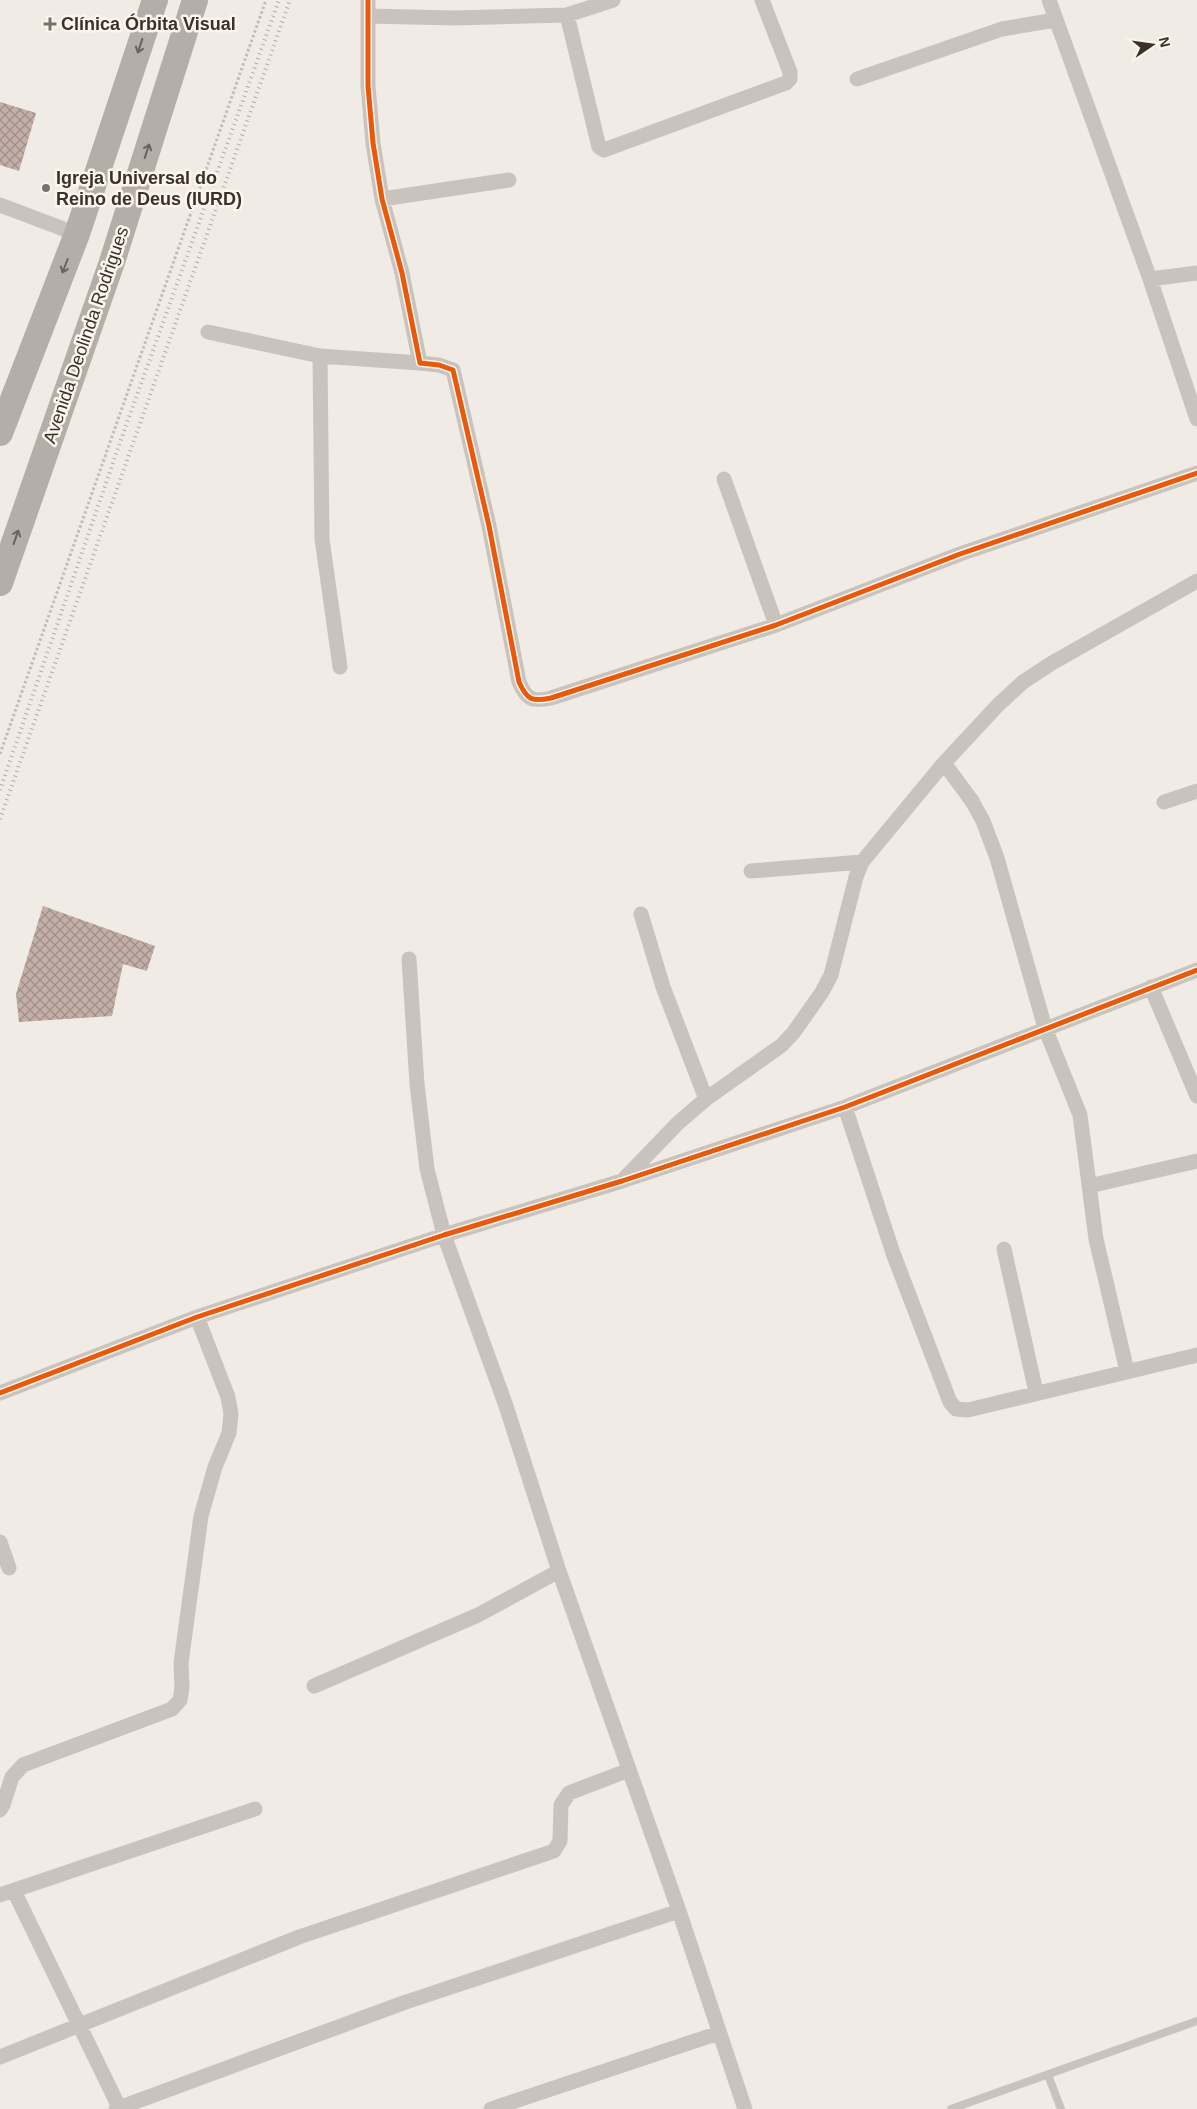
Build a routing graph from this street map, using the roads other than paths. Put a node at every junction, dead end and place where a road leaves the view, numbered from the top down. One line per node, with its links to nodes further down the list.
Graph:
1 (155, 0): 14 (highway, one-way to 14)
2 (196, 0): 26 (highway, Avenida Deolinda Rodrigues, one-way to 2)
3 (368, 0): 8 (street)
4 (613, 0): 7 (street)
5 (762, 0): 7 (street)
6 (1049, 0): 9 (street)
7 (567, 15): 8 (street)
8 (368, 16): 12 (street)
9 (1056, 20): 10 (street); 16 (street)
10 (857, 79)
11 (509, 180): 12 (street)
12 (382, 199): 19 (street)
13 (0, 205): 14 (street)
14 (78, 234): 20 (highway, one-way to 20)
15 (1197, 273): 16 (street)
16 (1150, 280): 21 (street)
17 (208, 332): 18 (street)
18 (320, 356): 19 (street); 28 (street)
19 (420, 363): 27 (street)
20 (6, 401): 22 (highway)
21 (1197, 419)
22 (0, 434)
23 (1197, 473): 27 (street)
24 (724, 479): 27 (street)
25 (1197, 581): 29 (street)
26 (0, 583)
27 (776, 625)
28 (340, 667)
29 (944, 763): 32 (street); 38 (street)
30 (1197, 791): 31 (street)
31 (1164, 802)
32 (862, 862): 33 (street); 40 (street)
33 (751, 871)
34 (642, 914): 40 (street)
35 (409, 959): 45 (street)
36 (1197, 970): 37 (street)
37 (1151, 987): 38 (street); 39 (street)
38 (1045, 1028): 41 (street); 44 (street)
39 (1197, 1096)
40 (706, 1099): 43 (street)
41 (845, 1108): 43 (street); 50 (street)
42 (1197, 1162): 44 (street)
43 (622, 1181): 45 (street)
44 (1089, 1186): 49 (street)
45 (444, 1234): 47 (street); 54 (street)
46 (1004, 1249): 50 (street)
47 (196, 1317): 51 (street); 58 (street)
48 (1197, 1355): 49 (street)
49 (1127, 1371): 50 (street)
50 (1036, 1392)
51 (0, 1393)
52 (0, 1542): 53 (street)
53 (8, 1568)
54 (559, 1571): 55 (street); 56 (street)
55 (314, 1686)
56 (629, 1770): 60 (street); 62 (street)
57 (255, 1809): 59 (street)
58 (0, 1810)
59 (7, 1893): 62 (street)
60 (679, 1911): 63 (street); 66 (street)
61 (1197, 2021): 65 (lane)
62 (80, 2026): 64 (street); 66 (street)
63 (720, 2033): 67 (street); 68 (street)
64 (0, 2057)
65 (1048, 2074): 69 (lane); 70 (lane)
66 (118, 2108)
67 (491, 2109)
68 (745, 2109)
69 (951, 2109)
70 (1061, 2109)

